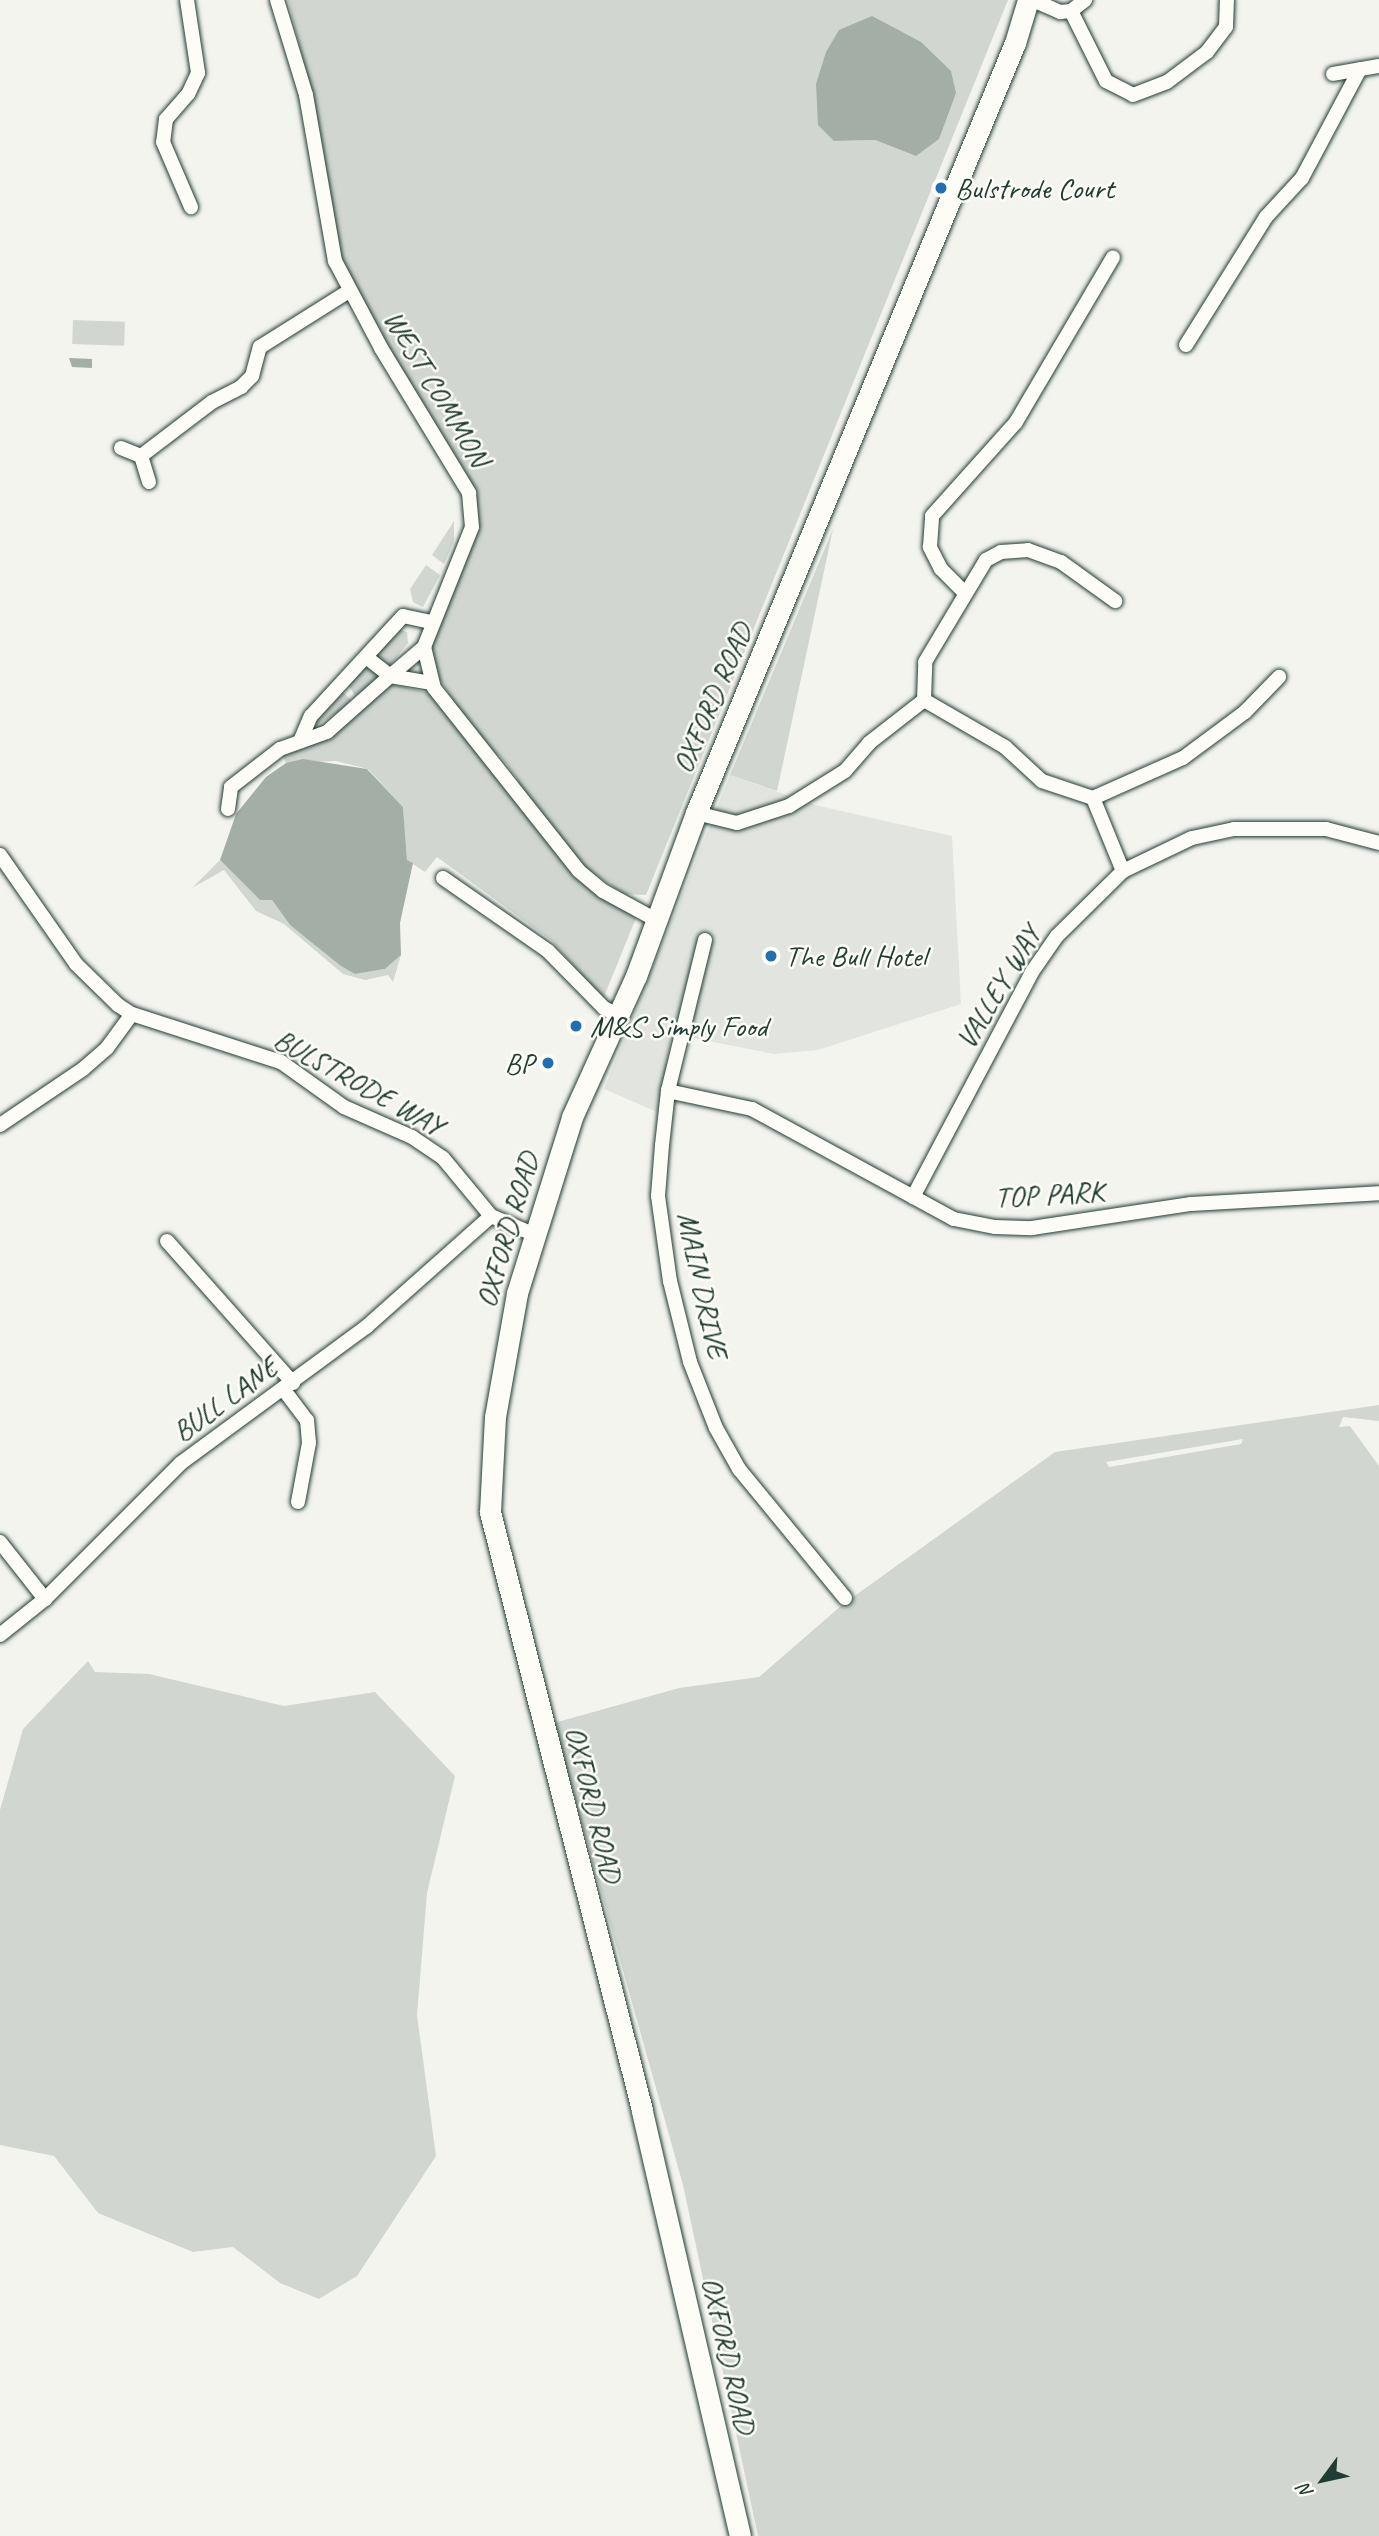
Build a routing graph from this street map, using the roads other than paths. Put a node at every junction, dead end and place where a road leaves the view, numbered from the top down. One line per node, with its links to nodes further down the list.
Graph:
1 (187, 0): 9 (street)
2 (277, 0): 11 (street, WEST COMMON)
3 (1031, 0): 5 (street); 30 (main road, OXFORD ROAD)
4 (1227, 0): 5 (street)
5 (1080, 3)
6 (1379, 66): 7 (street)
7 (1360, 69): 8 (street); 12 (street)
8 (1333, 74)
9 (191, 207)
10 (1113, 257): 16 (street)
11 (349, 291): 14 (street); 18 (street, WEST COMMON)
12 (1186, 345)
13 (121, 448): 14 (street)
14 (141, 456): 15 (street)
15 (149, 482)
16 (964, 592): 17 (street); 25 (street)
17 (1115, 601)
18 (431, 622): 19 (street, WEST COMMON); 20 (street)
19 (424, 647): 21 (street); 23 (street, WEST COMMON)
20 (366, 657): 21 (street); 24 (street)
21 (390, 676): 23 (street); 26 (street)
22 (1279, 677): 28 (street)
23 (432, 683): 35 (street, WEST COMMON)
24 (341, 686): 26 (street); 27 (street)
25 (924, 701): 28 (street); 30 (street)
26 (360, 703): 27 (street)
27 (300, 739): 29 (street)
28 (1093, 798): 33 (street)
29 (228, 809)
30 (696, 813): 35 (main road, OXFORD ROAD)
31 (1379, 843): 33 (street, VALLEY WAY)
32 (0, 855): 37 (street, BULSTRODE WAY)
33 (1123, 871): 42 (street, VALLEY WAY)
34 (443, 878): 38 (street)
35 (658, 921): 38 (main road, OXFORD ROAD)
36 (705, 940): 39 (street, MAIN DRIVE)
37 (132, 1014): 40 (street); 43 (street, BULSTRODE WAY)
38 (618, 1015): 44 (main road, OXFORD ROAD)
39 (668, 1091): 42 (street, TOP PARK); 49 (street, MAIN DRIVE)
40 (0, 1125)
41 (1379, 1193): 42 (street, TOP PARK)
42 (913, 1197)
43 (491, 1216): 44 (street, BULSTRODE WAY); 46 (street, BULL LANE)
44 (533, 1234): 52 (main road, OXFORD ROAD)
45 (167, 1241): 46 (street)
46 (289, 1386): 47 (street); 50 (street, BULL LANE)
47 (298, 1502)
48 (0, 1542): 50 (street)
49 (845, 1598)
50 (45, 1599): 51 (street, BULL LANE)
51 (0, 1635)
52 (740, 2536)

